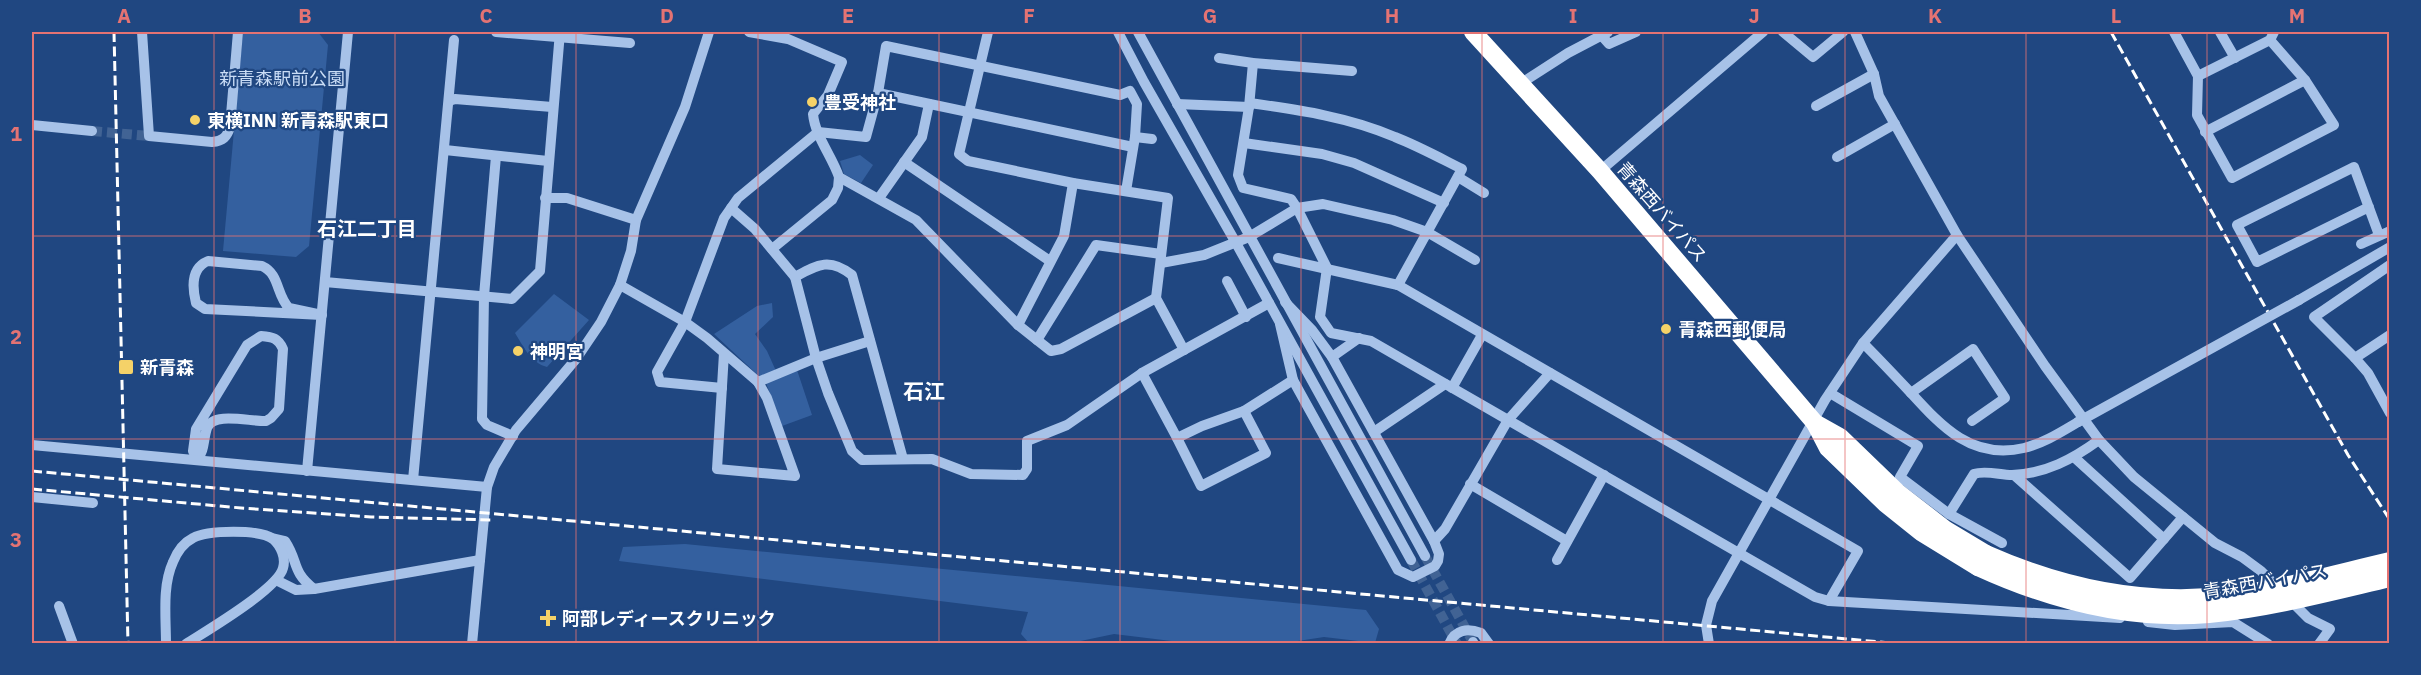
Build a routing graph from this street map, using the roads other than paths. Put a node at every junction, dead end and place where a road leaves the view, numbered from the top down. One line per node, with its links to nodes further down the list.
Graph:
1 (142, 32): 2 (street)
2 (238, 32)
3 (348, 32): 84 (street)
4 (496, 32): 19 (street)
5 (709, 32): 67 (street)
6 (749, 32): 45 (street)
7 (988, 32): 26 (street)
8 (1118, 32): 31 (street)
9 (1138, 32): 37 (street)
10 (1473, 32): 32 (highway, 青森西バイパス)
11 (1636, 32): 18 (street)
12 (1762, 32): 55 (street)
13 (1783, 32): 14 (street)
14 (1843, 32)
15 (1855, 32): 28 (street)
16 (2174, 32): 29 (street)
17 (2220, 32): 24 (street)
18 (1603, 33): 32 (street)
19 (560, 34): 22 (street); 40 (street)
20 (2272, 36): 24 (street); 30 (street)
21 (454, 40): 35 (street)
22 (630, 43)
23 (1219, 58): 25 (street)
24 (2235, 58): 29 (street)
25 (1253, 63): 27 (street); 38 (street)
26 (980, 66): 33 (street); 34 (street); 41 (street)
27 (1352, 70)
28 (1874, 74): 39 (street); 42 (street)
29 (2198, 76): 46 (street)
30 (2305, 81): 46 (street); 46 (street)
31 (1144, 82): 33 (street); 72 (street)
32 (1520, 84): 55 (highway, 青森西バイパス)
33 (1130, 91): 48 (street)
34 (878, 93): 36 (street); 45 (street)
35 (449, 101): 40 (street); 50 (street)
36 (930, 104): 41 (street); 54 (street)
37 (1177, 104): 38 (street); 71 (street)
38 (1250, 105): 49 (street); 57 (street)
39 (1816, 106)
40 (552, 107): 53 (street)
41 (969, 113): 48 (street); 58 (street)
42 (1895, 124): 52 (street); 70 (street)
43 (32, 125): 44 (street)
44 (92, 130)
45 (818, 132): 56 (street); 65 (street)
46 (2205, 132)
47 (1152, 139): 48 (street)
48 (1134, 142): 59 (street)
49 (1244, 143): 63 (street); 66 (street)
50 (445, 150): 51 (street); 87 (street)
51 (496, 156): 53 (street); 88 (street)
52 (1837, 157)
53 (548, 161): 61 (street)
54 (904, 162): 62 (street); 79 (street)
55 (1600, 171): 120 (highway, 青森西バイパス)
56 (839, 177): 62 (street); 75 (street)
57 (1458, 177): 60 (street); 63 (street)
58 (1073, 183): 59 (street); 79 (street)
59 (1126, 192): 76 (street)
60 (1484, 193)
61 (545, 198): 67 (street); 88 (street)
62 (879, 198): 96 (street)
63 (1444, 203): 68 (street)
64 (2369, 207): 64 (street); 69 (street)
65 (731, 208): 75 (street); 94 (street)
66 (1297, 208): 68 (street); 71 (street); 81 (street)
67 (636, 220): 85 (street)
68 (1427, 232): 78 (street); 86 (street)
69 (2384, 233): 73 (street)
70 (1958, 235): 102 (street); 124 (street)
71 (1249, 237): 72 (street); 90 (street)
72 (1236, 243): 76 (street); 91 (street)
73 (2361, 244)
74 (2390, 247): 115 (street, bridge)
75 (772, 249): 82 (street)
76 (1161, 258): 89 (street); 100 (street)
77 (1278, 258): 81 (street)
78 (1475, 260)
79 (1050, 261): 96 (street)
80 (2390, 265): 107 (street)
81 (1327, 268): 86 (street); 99 (street)
82 (795, 278): 101 (street); 106 (street)
83 (1227, 281): 93 (street)
84 (325, 282): 87 (street); 92 (street)
85 (620, 285): 94 (street); 122 (street)
86 (1398, 285): 97 (street)
87 (432, 292): 88 (street); 132 (street)
88 (484, 296): 122 (street)
89 (1156, 298): 100 (street); 103 (street)
90 (1285, 302): 105 (street); 146 (street)
91 (1269, 303): 93 (street); 95 (street)
92 (322, 315): 92 (street); 129 (street)
93 (1246, 317): 103 (street)
94 (685, 322): 104 (street); 113 (street)
95 (1280, 324): 110 (street); 148 (street)
96 (1018, 325): 100 (street)
97 (1482, 335): 109 (street); 112 (street)
98 (2390, 335): 107 (street)
99 (1359, 338): 105 (street); 112 (street)
100 (1036, 340)
101 (870, 341): 106 (street); 127 (street)
102 (1863, 343): 114 (street); 115 (street)
103 (1184, 350): 108 (street)
104 (724, 353): 111 (street); 113 (street)
105 (1332, 357): 121 (street)
106 (816, 358): 111 (street); 127 (street)
107 (2355, 358): 117 (street)
108 (1143, 373): 123 (street); 127 (street)
109 (1550, 373): 118 (street); 136 (street)
110 (1293, 380): 116 (street); 142 (street)
111 (758, 382): 113 (street)
112 (1449, 386): 118 (street); 121 (street)
113 (722, 388)
114 (1830, 393): 120 (street); 138 (street)
115 (1911, 393): 119 (street)
116 (1245, 411): 123 (street); 123 (street)
117 (2390, 413)
118 (1508, 420): 130 (street); 133 (street)
119 (1972, 421)
120 (1815, 423): 136 (street); 150 (highway, 青森西バイパス)
121 (1374, 432): 142 (street)
122 (513, 436): 134 (street)
123 (1177, 438)
124 (2099, 440): 126 (street); 139 (street)
125 (32, 445): 128 (street)
126 (2074, 458): 131 (street); 141 (street)
127 (903, 459)
128 (198, 460): 128 (street); 129 (street)
129 (307, 471): 132 (street)
130 (1604, 475): 143 (street); 145 (street)
131 (2014, 475): 138 (street); 141 (street)
132 (413, 480): 134 (street)
133 (1470, 484): 142 (street); 143 (street)
134 (487, 488): 147 (street)
135 (32, 497): 137 (street)
136 (1769, 498): 145 (street); 155 (street)
137 (93, 503)
138 (1949, 514): 144 (street)
139 (2184, 517): 141 (street); 165 (street)
140 (272, 538): 153 (street); 154 (street); 158 (street)
141 (2164, 539)
142 (1434, 541)
143 (1568, 541): 149 (street)
144 (2002, 543)
145 (1739, 552): 155 (street); 163 (street)
146 (1425, 556)
147 (480, 560): 154 (street); 160 (street)
148 (1411, 560)
149 (1557, 560)
150 (1982, 561): 151 (highway, 青森西バイパス, bridge); 152 (highway, 青森西バイパス, bridge)
151 (2390, 561)
152 (2390, 578)
153 (276, 580): 154 (street); 159 (street)
154 (314, 589)
155 (1829, 601): 164 (street)
156 (59, 606): 157 (street)
157 (73, 644)
158 (166, 644)
159 (186, 644)
160 (472, 644)
161 (1449, 644): 162 (street)
162 (1489, 644)
163 (1709, 644)
164 (2268, 644)
165 (2319, 644)

